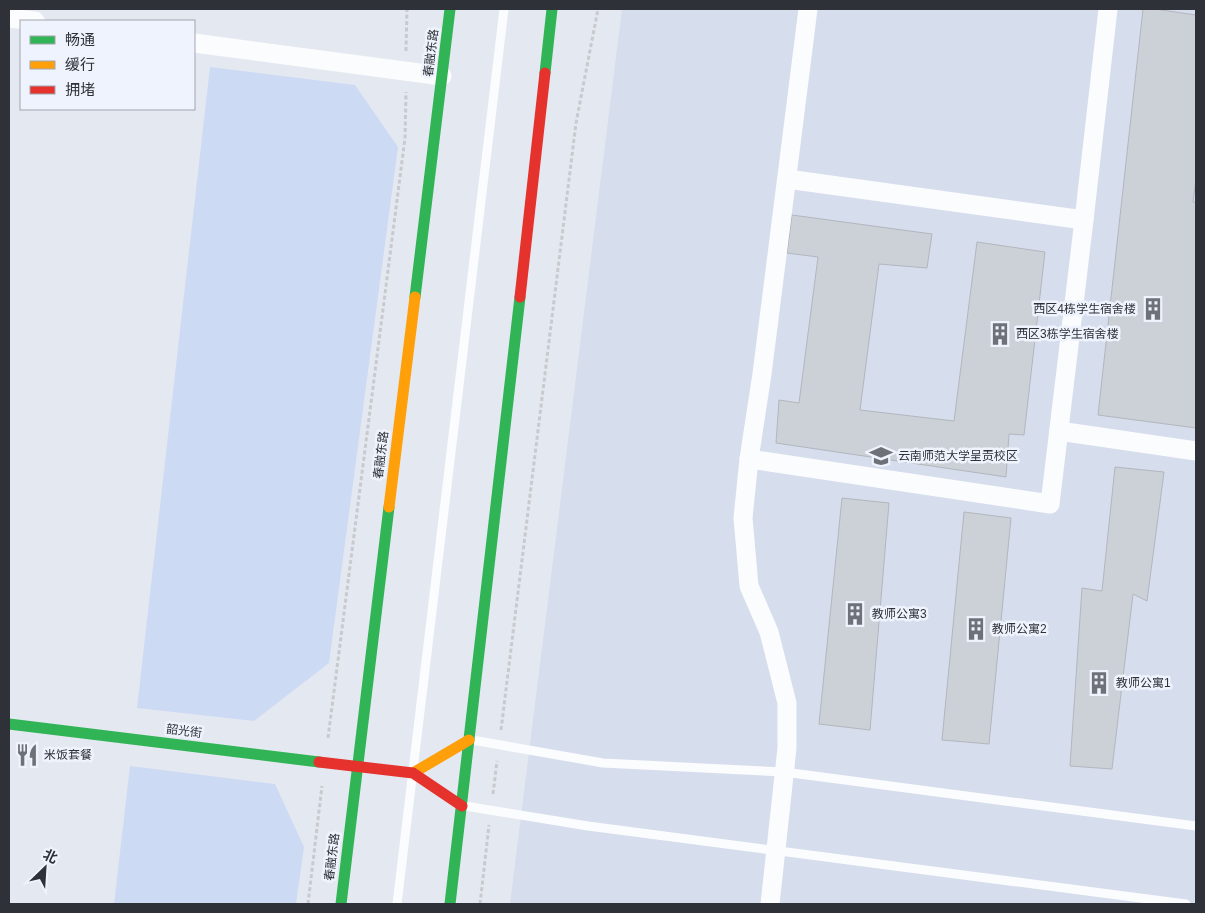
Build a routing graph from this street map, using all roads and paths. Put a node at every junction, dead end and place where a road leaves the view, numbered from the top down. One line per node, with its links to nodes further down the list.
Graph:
1 (406, 9): 11 (path)
2 (450, 9): 12 (main road, 春融东路)
3 (504, 9): 24 (lane)
4 (552, 9): 19 (main road)
5 (598, 9): 20 (path)
6 (808, 9): 13 (street)
7 (1108, 9): 14 (street)
8 (9, 18): 9 (street)
9 (26, 20)
10 (195, 42): 11 (street)
11 (406, 71): 12 (street); 21 (path)
12 (442, 76): 22 (main road, 春融东路)
13 (787, 179): 14 (street); 17 (street)
14 (1084, 220): 15 (street)
15 (1059, 431): 16 (street); 17 (street)
16 (1196, 451)
17 (749, 459): 23 (street)
18 (9, 724): 21 (main road, 韶光街)
19 (469, 740): 20 (lane); 24 (main road); 25 (main road)
20 (499, 745): 23 (lane); 26 (path)
21 (325, 761): 22 (main road, 韶光街); 29 (path)
22 (357, 765): 24 (main road, 韶光街); 30 (main road, 春融东路)
23 (784, 772): 27 (lane); 28 (street)
24 (413, 773): 25 (main road); 31 (lane)
25 (462, 806): 26 (lane); 32 (main road)
26 (491, 811): 28 (lane); 33 (path)
27 (1196, 826)
28 (776, 850): 34 (street); 35 (lane)
29 (308, 904)
30 (341, 904)
31 (397, 904)
32 (450, 904)
33 (480, 904)
34 (770, 904)
35 (1186, 904)

